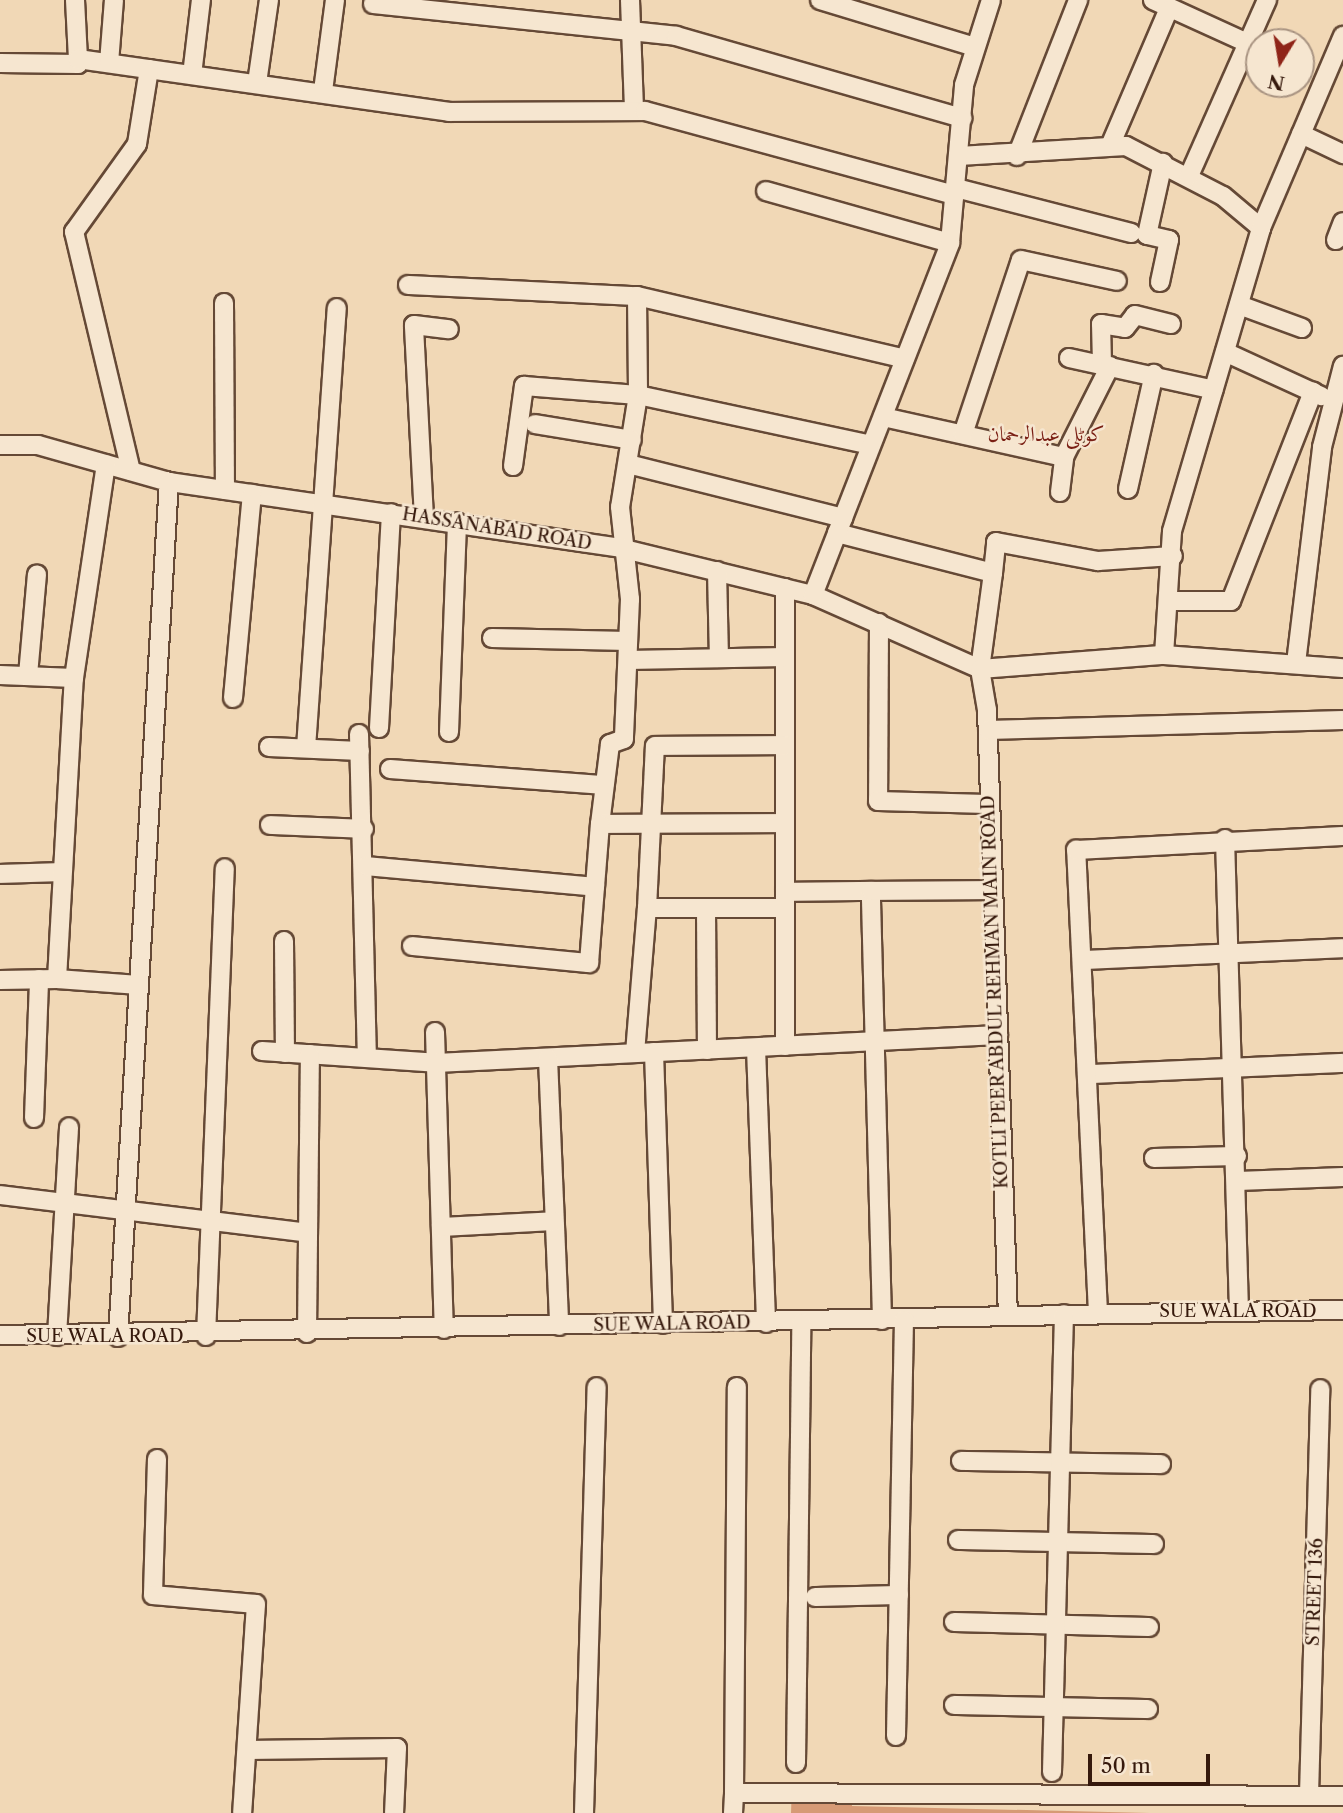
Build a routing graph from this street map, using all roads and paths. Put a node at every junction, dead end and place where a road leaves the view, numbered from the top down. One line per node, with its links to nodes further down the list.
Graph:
1 (75, 0): 19 (street)
2 (114, 0): 21 (street)
3 (201, 0): 23 (street)
4 (269, 0): 24 (street)
5 (335, 0): 25 (street)
6 (630, 0): 15 (street)
7 (820, 0): 18 (street)
8 (991, 0): 18 (street)
9 (1078, 0): 32 (street)
10 (1153, 0): 13 (street)
11 (1267, 0): 14 (street)
12 (373, 4): 15 (street)
13 (1168, 11): 17 (street); 29 (street)
14 (1253, 28)
15 (631, 31): 26 (street); 27 (street)
16 (1343, 36): 28 (street)
17 (1245, 43): 34 (street)
18 (975, 47): 27 (street)
19 (78, 59): 20 (street); 21 (street)
20 (0, 63)
21 (109, 63): 22 (street)
22 (149, 69): 23 (street); 72 (street)
23 (192, 75): 24 (street)
24 (257, 83): 25 (street)
25 (323, 91): 26 (street)
26 (634, 111): 36 (street)
27 (962, 118): 31 (street)
28 (1301, 134): 30 (street); 38 (street)
29 (1110, 146): 32 (street); 33 (street)
30 (1343, 154)
31 (959, 156): 32 (street); 36 (street)
32 (1017, 156)
33 (1163, 163): 34 (street); 43 (street)
34 (1189, 176): 38 (street)
35 (766, 191): 41 (street)
36 (955, 192): 39 (street); 41 (street)
37 (1343, 222): 40 (street)
38 (1261, 228): 47 (street)
39 (1131, 233)
40 (1336, 240)
41 (950, 243): 54 (street)
42 (1117, 281): 64 (street)
43 (1160, 282)
44 (408, 285): 45 (street)
45 (637, 296): 54 (street); 60 (street)
46 (224, 303): 75 (street)
47 (1239, 304): 50 (street); 52 (street)
48 (337, 308): 78 (street)
49 (1171, 324): 55 (street)
50 (1302, 328)
51 (449, 329): 80 (street)
52 (1225, 352): 58 (street); 59 (street)
53 (1069, 358): 55 (street)
54 (905, 359): 62 (street)
55 (1106, 365): 57 (street); 68 (street)
56 (1343, 366): 61 (street)
57 (1154, 374): 58 (street); 74 (street)
58 (1214, 390): 84 (street)
59 (1313, 392): 61 (street); 90 (street)
60 (638, 395): 65 (street); 67 (street); 71 (street)
61 (1334, 402): 98 (street)
62 (883, 417): 64 (street); 67 (street)
63 (535, 424): 65 (street)
64 (963, 434): 68 (street)
65 (632, 440): 70 (street)
66 (0, 445): 69 (street, HASSANABAD ROAD)
67 (871, 445): 82 (street)
68 (1064, 457): 76 (street)
69 (106, 464): 72 (street, HASSANABAD ROAD); 103 (street)
70 (628, 464): 82 (street); 83 (street)
71 (513, 466)
72 (131, 471): 73 (street, HASSANABAD ROAD)
73 (169, 482): 75 (street, HASSANABAD ROAD); 139 (street)
74 (1128, 489)
75 (225, 490): 77 (street, HASSANABAD ROAD)
76 (1060, 492)
77 (252, 494): 78 (street, HASSANABAD ROAD); 104 (street)
78 (325, 504): 79 (street, HASSANABAD ROAD); 111 (street)
79 (391, 513): 80 (street, HASSANABAD ROAD); 106 (street)
80 (424, 517): 81 (street, HASSANABAD ROAD)
81 (457, 522): 83 (street, HASSANABAD ROAD); 108 (street)
82 (840, 526): 86 (street); 89 (street)
83 (620, 548): 85 (street, HASSANABAD ROAD); 93 (street)
84 (1173, 556): 86 (street, KOTLI PEER ABDUL REHMAN MAIN ROAD); 90 (street)
85 (717, 571): 88 (street, HASSANABAD ROAD); 96 (street)
86 (993, 573): 100 (street, KOTLI PEER ABDUL REHMAN MAIN ROAD)
87 (37, 574): 102 (street)
88 (785, 588): 89 (street, HASSANABAD ROAD); 95 (street)
89 (813, 594): 91 (street, HASSANABAD ROAD)
90 (1169, 601): 94 (street)
91 (879, 623): 100 (street, HASSANABAD ROAD); 114 (street)
92 (492, 638): 93 (street)
93 (628, 640): 97 (street)
94 (1164, 655): 98 (street); 100 (street)
95 (785, 657): 96 (street); 109 (street)
96 (719, 658): 97 (street)
97 (628, 660): 113 (street)
98 (1296, 663): 99 (street)
99 (1343, 668)
100 (980, 669): 107 (street, KOTLI PEER ABDUL REHMAN MAIN ROAD)
101 (0, 675): 102 (street)
102 (28, 676): 103 (street)
103 (74, 678): 124 (street)
104 (233, 698)
105 (1343, 720): 107 (street)
106 (379, 728)
107 (988, 730): 114 (street, KOTLI PEER ABDUL REHMAN MAIN ROAD)
108 (449, 732)
109 (785, 745): 116 (street); 117 (street)
110 (269, 747): 111 (street)
111 (306, 748): 119 (street)
112 (390, 769): 113 (street)
113 (604, 785): 115 (street)
114 (987, 804): 127 (street, KOTLI PEER ABDUL REHMAN MAIN ROAD)
115 (600, 824): 116 (street); 126 (street)
116 (651, 824): 117 (street); 130 (street)
117 (785, 824): 129 (street)
118 (271, 825): 119 (street)
119 (364, 829): 122 (street)
120 (1343, 836): 121 (street)
121 (1224, 839): 135 (street); 136 (street)
122 (366, 866): 126 (street); 151 (street)
123 (225, 868): 166 (street)
124 (62, 872): 125 (street); 137 (street)
125 (0, 874)
126 (595, 887): 133 (street)
127 (990, 890): 128 (street); 141 (street, KOTLI PEER ABDUL REHMAN MAIN ROAD)
128 (871, 891): 129 (street); 142 (street)
129 (785, 900): 131 (street); 143 (street)
130 (647, 908): 131 (street); 149 (street)
131 (706, 908): 145 (street)
132 (284, 941): 148 (street)
133 (412, 946)
134 (1343, 947): 135 (street)
135 (1231, 953): 136 (street); 155 (street)
136 (1083, 960): 156 (street)
137 (48, 979): 138 (street); 139 (street); 157 (street)
138 (0, 980)
139 (139, 985): 165 (street)
140 (435, 1032): 153 (street)
141 (998, 1035): 142 (street); 174 (street, KOTLI PEER ABDUL REHMAN MAIN ROAD)
142 (871, 1042): 143 (street); 175 (street)
143 (785, 1046): 144 (street)
144 (757, 1048): 145 (street); 177 (street)
145 (707, 1050): 147 (street)
146 (262, 1051): 148 (street)
147 (654, 1052): 149 (street); 179 (street)
148 (285, 1053): 150 (street)
149 (635, 1053): 152 (street)
150 (310, 1054): 151 (street); 169 (street)
151 (367, 1058): 153 (street)
152 (548, 1058): 153 (street); 167 (street)
153 (436, 1063): 168 (street)
154 (1343, 1063): 155 (street)
155 (1236, 1069): 156 (street); 159 (street)
156 (1090, 1074): 172 (street)
157 (34, 1118)
158 (69, 1127): 164 (street)
159 (1237, 1156): 160 (street); 162 (street)
160 (1154, 1158)
161 (1343, 1177): 162 (street)
162 (1238, 1181): 170 (street)
163 (0, 1195): 164 (street)
164 (64, 1206): 165 (street); 184 (street)
165 (126, 1212): 166 (street); 186 (street)
166 (211, 1221): 169 (street); 185 (street)
167 (554, 1221): 168 (street); 180 (street)
168 (441, 1227): 181 (street)
169 (308, 1233): 182 (street)
170 (1239, 1308): 171 (street, SUE WALA ROAD); 172 (street, SUE WALA ROAD)
171 (1343, 1310)
172 (1098, 1313): 173 (street, SUE WALA ROAD)
173 (1064, 1314): 174 (street, SUE WALA ROAD); 192 (street)
174 (1008, 1316): 176 (street, SUE WALA ROAD)
175 (883, 1320): 176 (street, SUE WALA ROAD); 178 (street, SUE WALA ROAD)
176 (904, 1320): 197 (street)
177 (766, 1323): 178 (street, SUE WALA ROAD); 179 (street, SUE WALA ROAD)
178 (801, 1323): 207 (street)
179 (663, 1324): 180 (street, SUE WALA ROAD)
180 (559, 1325): 181 (street, SUE WALA ROAD)
181 (444, 1329): 182 (street, SUE WALA ROAD)
182 (307, 1333): 185 (street, SUE WALA ROAD)
183 (0, 1335): 184 (street, SUE WALA ROAD)
184 (57, 1336): 186 (street, SUE WALA ROAD)
185 (206, 1336): 186 (street, SUE WALA ROAD)
186 (118, 1337)
187 (597, 1387): 214 (street)
188 (737, 1387): 209 (street)
189 (1320, 1389): 210 (street, STREET 136)
190 (157, 1459): 206 (street)
191 (961, 1461): 192 (street)
192 (1060, 1462): 193 (street); 195 (street)
193 (1161, 1464)
194 (958, 1540): 195 (street)
195 (1059, 1541): 196 (street); 200 (street)
196 (1154, 1544)
197 (899, 1595): 198 (street); 205 (street)
198 (816, 1597)
199 (954, 1622): 200 (street)
200 (1056, 1625): 201 (street); 203 (street)
201 (1149, 1627)
202 (954, 1705): 203 (street)
203 (1054, 1708): 204 (street); 208 (street)
204 (1148, 1709)
205 (896, 1736)
206 (247, 1750): 212 (street); 213 (street)
207 (796, 1763)
208 (1052, 1772)
209 (734, 1793): 210 (street); 215 (street)
210 (1309, 1795): 211 (street)
211 (1338, 1802)
212 (242, 1813)
213 (394, 1813)
214 (584, 1813)
215 (733, 1813)

